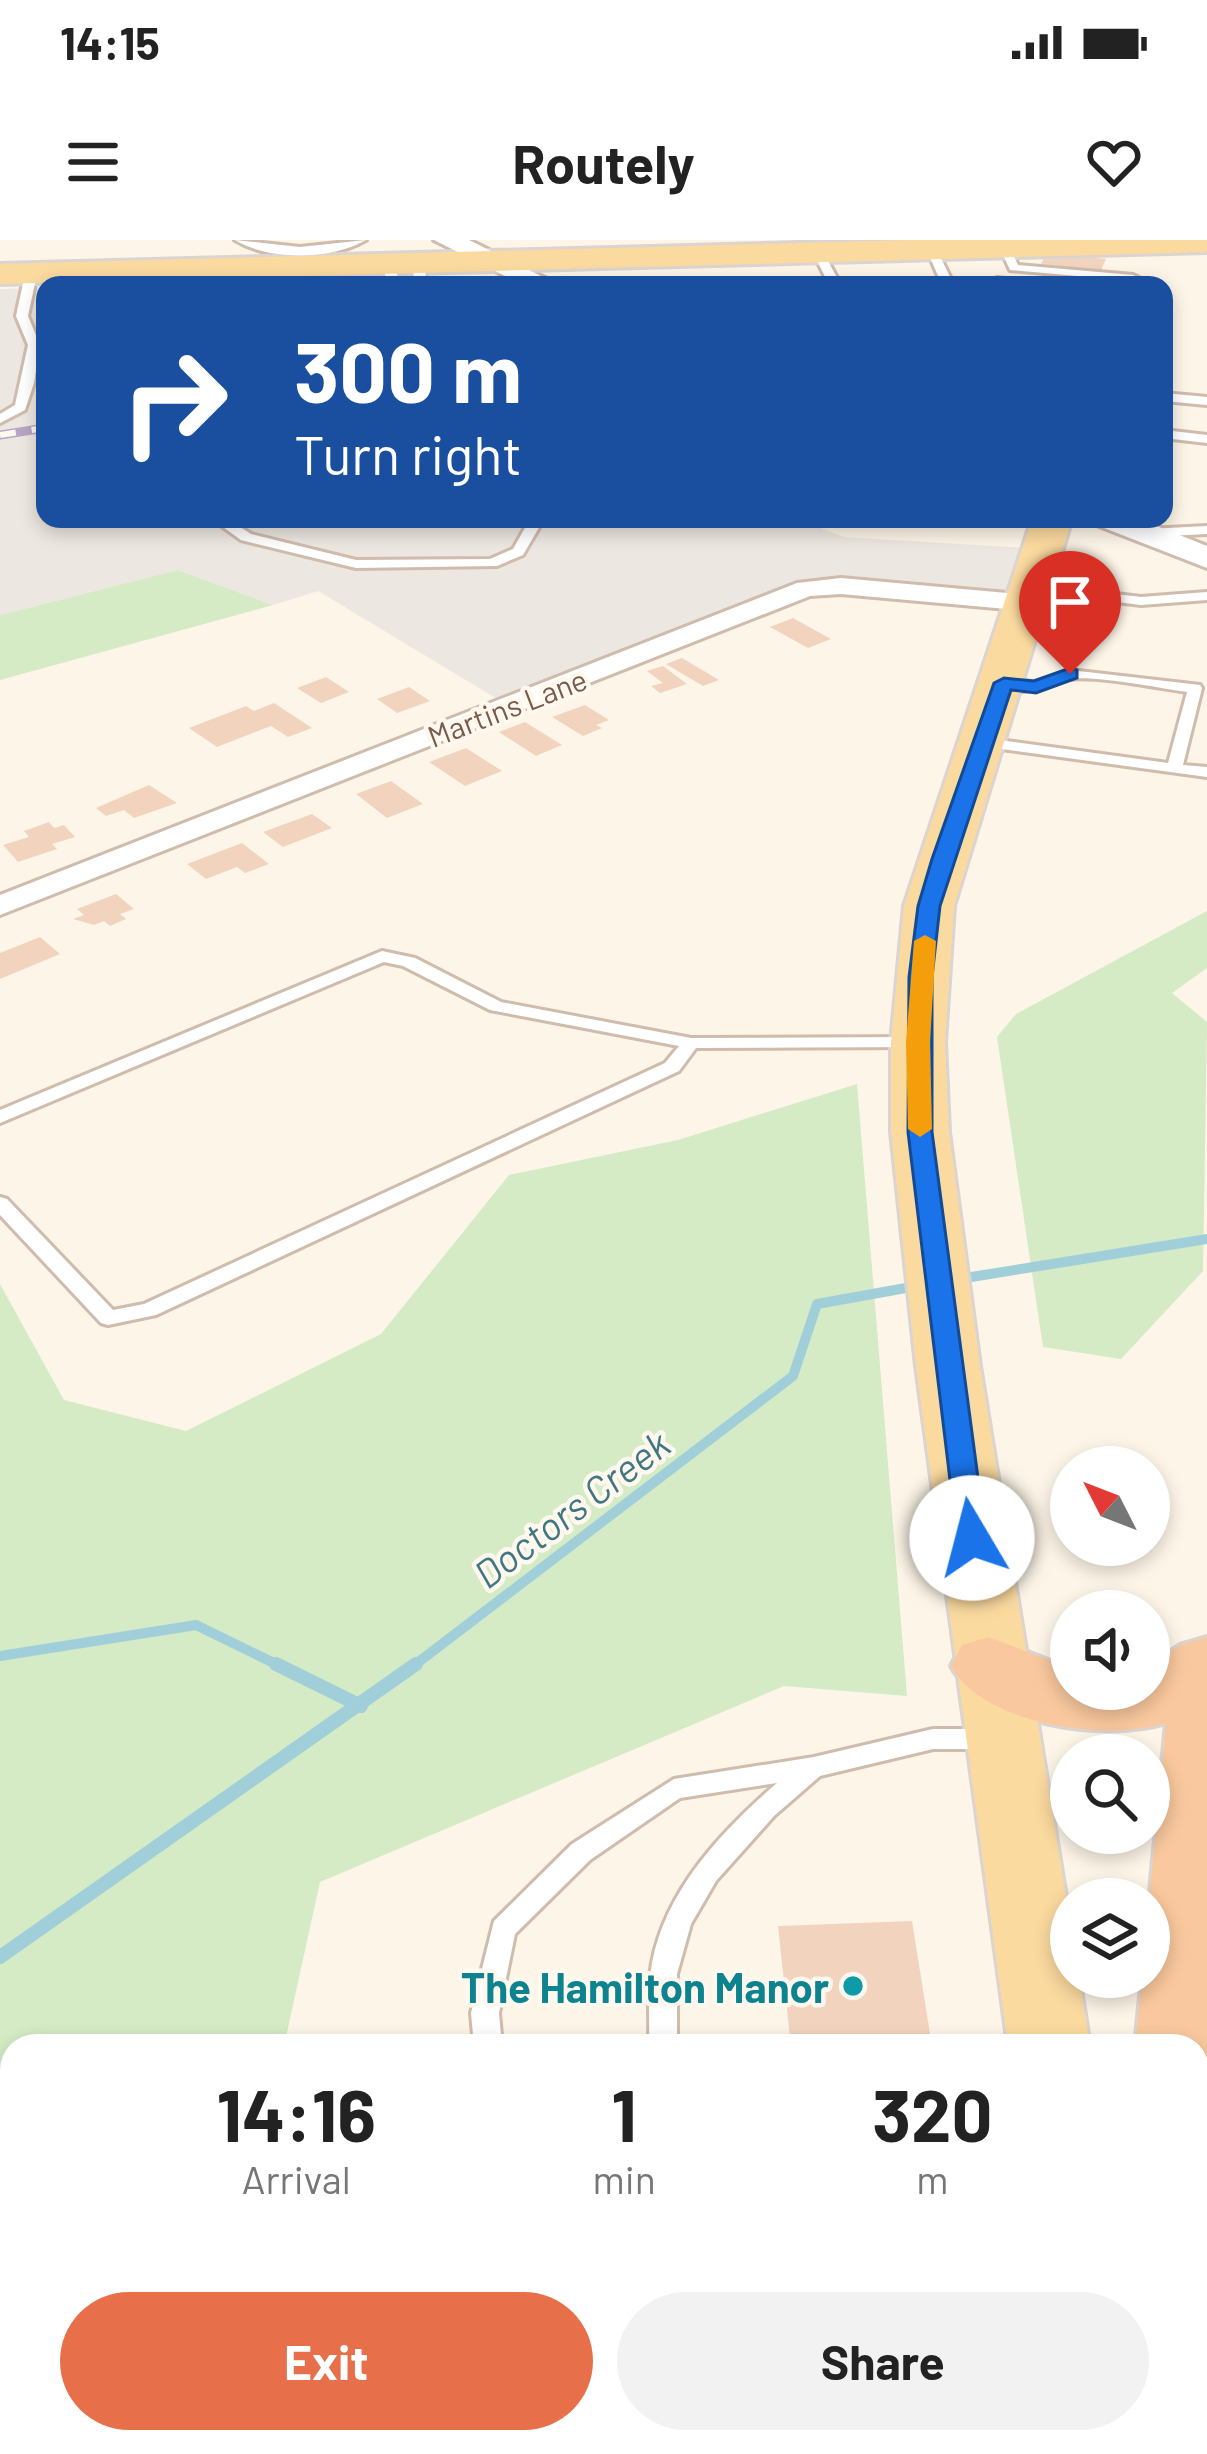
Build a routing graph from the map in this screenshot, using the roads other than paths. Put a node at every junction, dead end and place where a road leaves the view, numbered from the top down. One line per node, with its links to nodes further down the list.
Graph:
1 (361, 240): 10 (lane)
2 (447, 240): 12 (street)
3 (622, 240): 12 (main road)
4 (637, 240): 11 (main road)
5 (1146, 241): 6 (main road); 8 (main road); 19 (main road)
6 (1207, 242)
7 (913, 245): 8 (main road); 9 (main road); 17 (lane)
8 (1004, 246): 18 (lane)
9 (817, 250): 11 (main road); 16 (lane)
10 (246, 254): 13 (main road); 14 (main road)
11 (725, 255): 12 (main road)
12 (489, 260): 13 (main road); 15 (street)
13 (409, 266)
14 (15, 274): 22 (lane)
15 (525, 276)
16 (830, 276)
17 (940, 276)
18 (1086, 276)
19 (1133, 276)
20 (1173, 398): 21 (lane)
21 (1207, 401)
22 (0, 419)
23 (1173, 435): 24 (lane)
24 (1207, 439)
25 (232, 528): 26 (lane)
26 (532, 528)
27 (1049, 528): 32 (main road)
28 (1132, 528): 30 (street)
29 (1207, 530): 30 (lane)
30 (1145, 533): 31 (street)
31 (1207, 558)
32 (1030, 596): 33 (lane); 34 (main road); 39 (street, Martins Lane)
33 (1207, 596)
34 (1004, 683): 35 (lane); 36 (main road)
35 (1201, 689): 37 (lane)
36 (983, 743): 37 (lane); 40 (main road)
37 (1174, 769): 38 (lane)
38 (1207, 772)
39 (0, 906)
40 (918, 1042): 41 (lane); 44 (main road)
41 (691, 1043): 42 (lane); 43 (lane)
42 (0, 1117)
43 (0, 1203)
44 (989, 1666): 45 (highway); 47 (main road)
45 (1207, 1666)
46 (1207, 1698): 52 (highway)
47 (1001, 1739): 48 (lane); 51 (main road)
48 (814, 1767): 49 (lane); 50 (lane)
49 (487, 2034)
50 (664, 2034)
51 (1047, 2034)
52 (1179, 2034)

